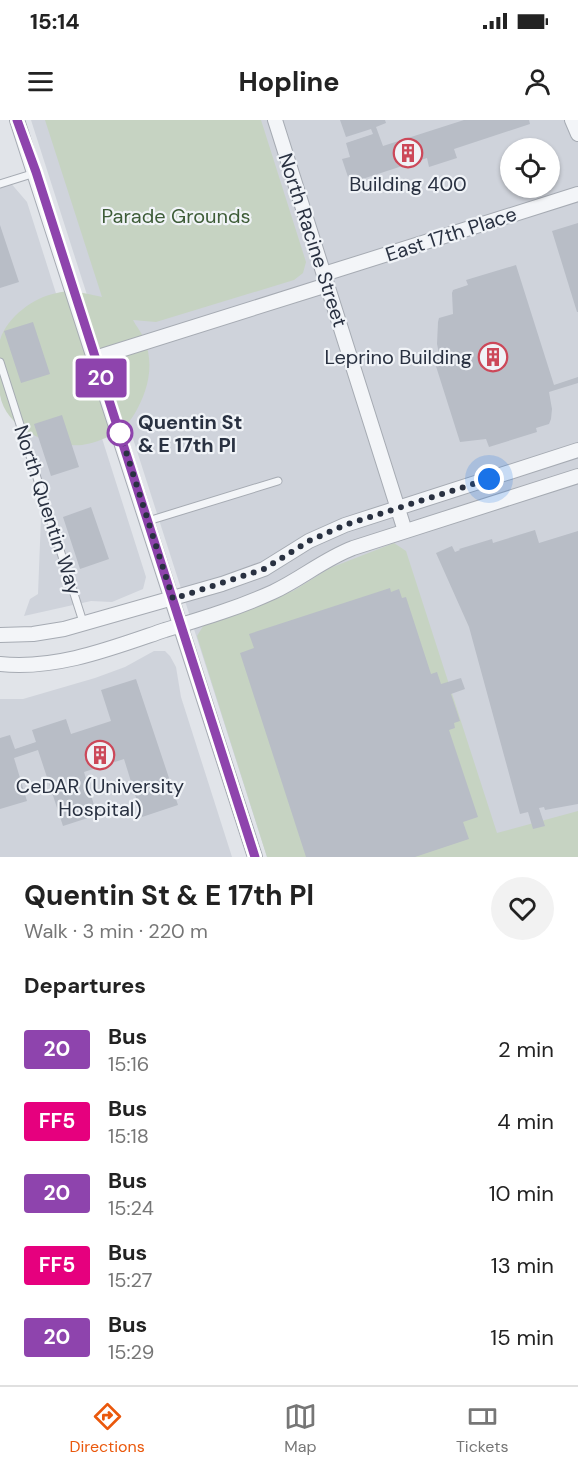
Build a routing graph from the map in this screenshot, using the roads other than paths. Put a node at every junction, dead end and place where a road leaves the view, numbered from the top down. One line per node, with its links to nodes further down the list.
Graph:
1 (17, 120): 5 (street)
2 (274, 120): 8 (street, North Racine Street)
3 (572, 120): 4 (street)
4 (578, 134)
5 (36, 172): 6 (lane); 9 (street)
6 (0, 184)
7 (578, 194): 8 (street, East 17th Place)
8 (326, 280): 9 (street, East 17th Place); 14 (street, North Racine Street)
9 (95, 358): 15 (street)
10 (0, 362): 18 (lane, North Quentin Way)
11 (578, 450): 14 (street)
12 (578, 476): 16 (street)
13 (278, 481): 15 (lane)
14 (398, 508): 16 (street, North Racine Street); 17 (street)
15 (148, 521): 17 (street)
16 (405, 531): 19 (street)
17 (173, 599): 18 (street); 19 (street)
18 (84, 625): 20 (street)
19 (182, 625): 21 (street); 22 (street)
20 (0, 635)
21 (0, 664)
22 (255, 857)

